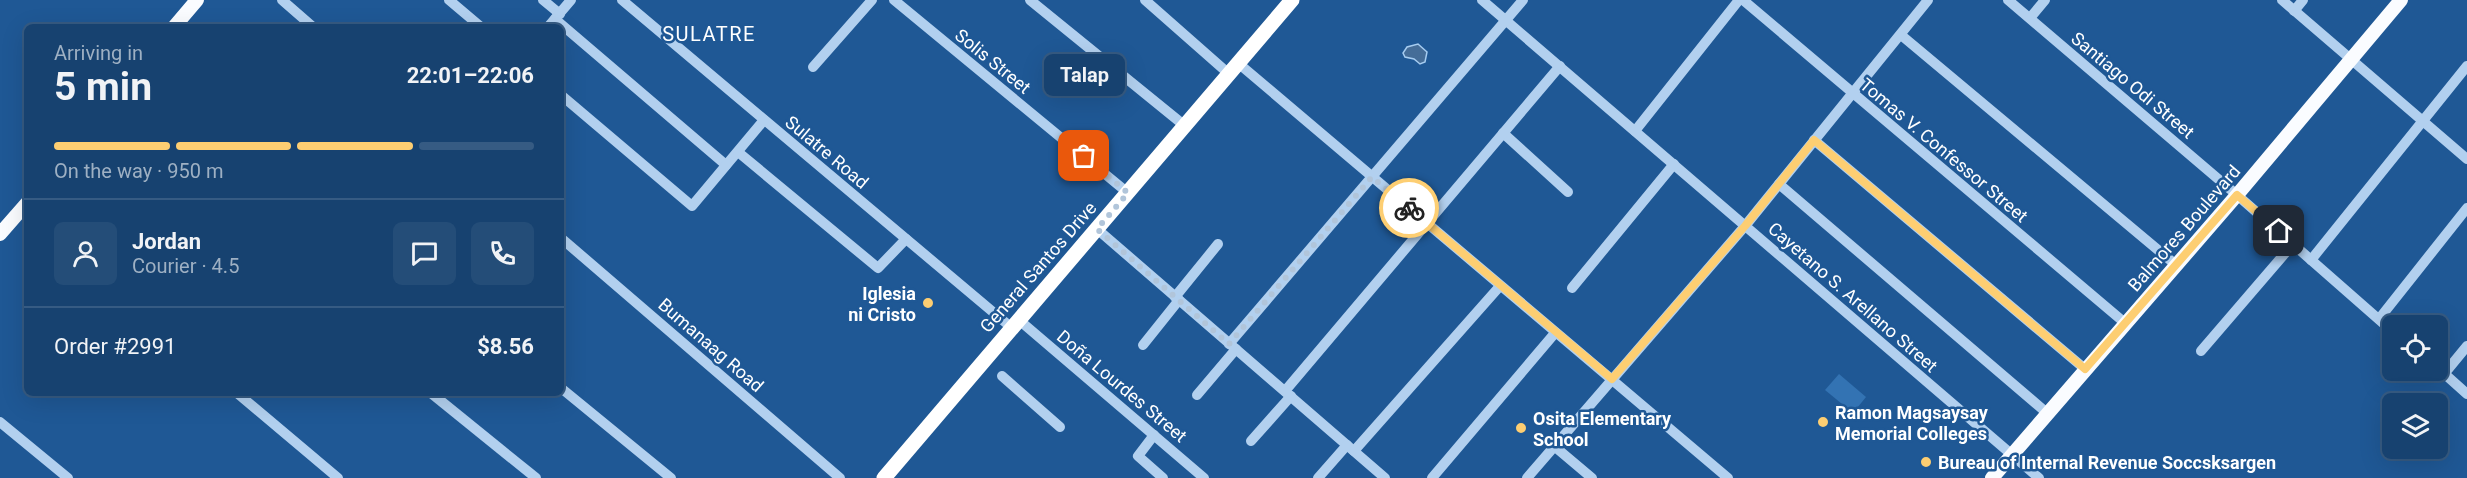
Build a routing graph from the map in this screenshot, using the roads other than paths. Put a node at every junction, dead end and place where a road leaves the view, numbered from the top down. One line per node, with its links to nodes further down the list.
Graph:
1 (197, 0): 25 (main road)
2 (282, 0): 26 (street)
3 (449, 0): 27 (street)
4 (543, 0): 23 (street)
5 (572, 0): 23 (street)
6 (622, 0): 37 (street, Sulatre Road)
7 (872, 0): 33 (street)
8 (894, 0): 50 (street, Solis Street)
9 (1030, 0): 39 (street)
10 (1145, 0): 34 (street)
11 (1292, 0): 34 (highway, General Santos Drive)
12 (1482, 0): 24 (street, Cayetano S. Arellano Street)
13 (1523, 0): 24 (street)
14 (1741, 0): 35 (street, Tomas V. Confessor Street); 40 (street)
15 (1928, 0): 29 (street)
16 (2008, 0): 22 (street, Santiago Odi Street)
17 (2045, 0): 22 (street)
18 (2282, 0): 21 (street)
19 (2303, 0): 21 (street)
20 (2401, 0): 30 (main road, Balmores Boulevard)
21 (2294, 11): 30 (street)
22 (2030, 18): 51 (street, Santiago Odi Street)
23 (554, 20)
24 (1506, 20): 31 (street, Cayetano S. Arellano Street); 47 (street)
25 (177, 24)
26 (310, 24)
27 (477, 24)
28 (564, 28): 46 (street)
29 (1901, 35): 35 (street); 63 (street)
30 (2350, 59): 38 (street); 51 (main road, Balmores Boulevard)
31 (1560, 66): 40 (street, Cayetano S. Arellano Street); 41 (street)
32 (2467, 66): 38 (street)
33 (813, 67)
34 (1234, 68): 39 (highway, General Santos Drive); 47 (street)
35 (1852, 94): 42 (street); 69 (street, Tomas V. Confessor Street)
36 (564, 98): 46 (street)
37 (764, 120): 43 (street); 58 (street, Sulatre Road)
38 (2421, 121): 44 (street); 62 (street)
39 (1185, 126): 50 (highway, General Santos Drive)
40 (1635, 131): 45 (street, Cayetano S. Arellano Street)
41 (1503, 133): 49 (street); 54 (street)
42 (1814, 140): 48 (street); 77 (street)
43 (738, 152): 46 (street); 58 (street)
44 (2467, 159)
45 (1674, 164): 55 (street, Cayetano S. Arellano Street); 65 (street)
46 (726, 165)
47 (1372, 177): 54 (street); 73 (street)
48 (1779, 184): 55 (street); 87 (street)
49 (1568, 192)
50 (1128, 193): 56 (highway, General Santos Drive)
51 (2237, 195): 61 (street, Santiago Odi Street); 63 (main road, Balmores Boulevard)
52 (2467, 208): 67 (street)
53 (24, 210): 57 (main road)
54 (1427, 224): 64 (street); 82 (street)
55 (1745, 226): 80 (street); 94 (street, Cayetano S. Arellano Street)
56 (1097, 229): 66 (street); 70 (highway, General Santos Drive)
57 (0, 234)
58 (906, 239): 70 (street, Sulatre Road)
59 (564, 241): 99 (street, Bumanaag Road)
60 (1218, 244): 66 (street)
61 (2293, 244): 62 (street, Santiago Odi Street); 75 (street)
62 (2311, 260): 67 (street, Santiago Odi Street)
63 (2176, 265): 69 (main road, Balmores Boulevard)
64 (1500, 285): 71 (street); 93 (street)
65 (1572, 288)
66 (1177, 299): 72 (street); 73 (street)
67 (2379, 319): 68 (street, Santiago Odi Street)
68 (2382, 322)
69 (2126, 323): 77 (main road, Balmores Boulevard)
70 (1015, 324): 90 (street, Doña Lourdes Street); 100 (highway, General Santos Drive)
71 (1555, 333): 80 (street); 105 (street)
72 (1143, 345)
73 (1232, 346): 82 (street); 84 (street)
74 (2467, 346): 76 (street)
75 (2201, 351)
76 (2448, 364)
77 (2085, 369): 87 (main road, Balmores Boulevard)
78 (1002, 376): 89 (street)
79 (2448, 377): 83 (street)
80 (1612, 379): 92 (street); 108 (street)
81 (564, 390): 98 (street)
82 (1288, 394): 91 (street); 93 (street)
83 (2467, 394)
84 (1197, 395)
85 (241, 396): 96 (street)
86 (435, 396): 97 (street)
87 (2047, 413): 94 (main road, Balmores Boulevard)
88 (0, 422): 95 (street)
89 (1060, 428)
90 (1154, 435): 101 (street); 102 (street, Doña Lourdes Street)
91 (1251, 441)
92 (1554, 446): 106 (street); 107 (street)
93 (1351, 448): 103 (street); 104 (street)
94 (2012, 454): 109 (main road, Balmores Boulevard); 110 (street, Cayetano S. Arellano Street)
95 (68, 478)
96 (338, 478)
97 (536, 478)
98 (671, 478)
99 (840, 478)
100 (884, 478)
101 (1163, 478)
102 (1204, 478)
103 (1318, 478)
104 (1385, 478)
105 (1432, 478)
106 (1527, 478)
107 (1592, 478)
108 (1728, 478)
109 (1992, 478)
110 (2040, 478)

